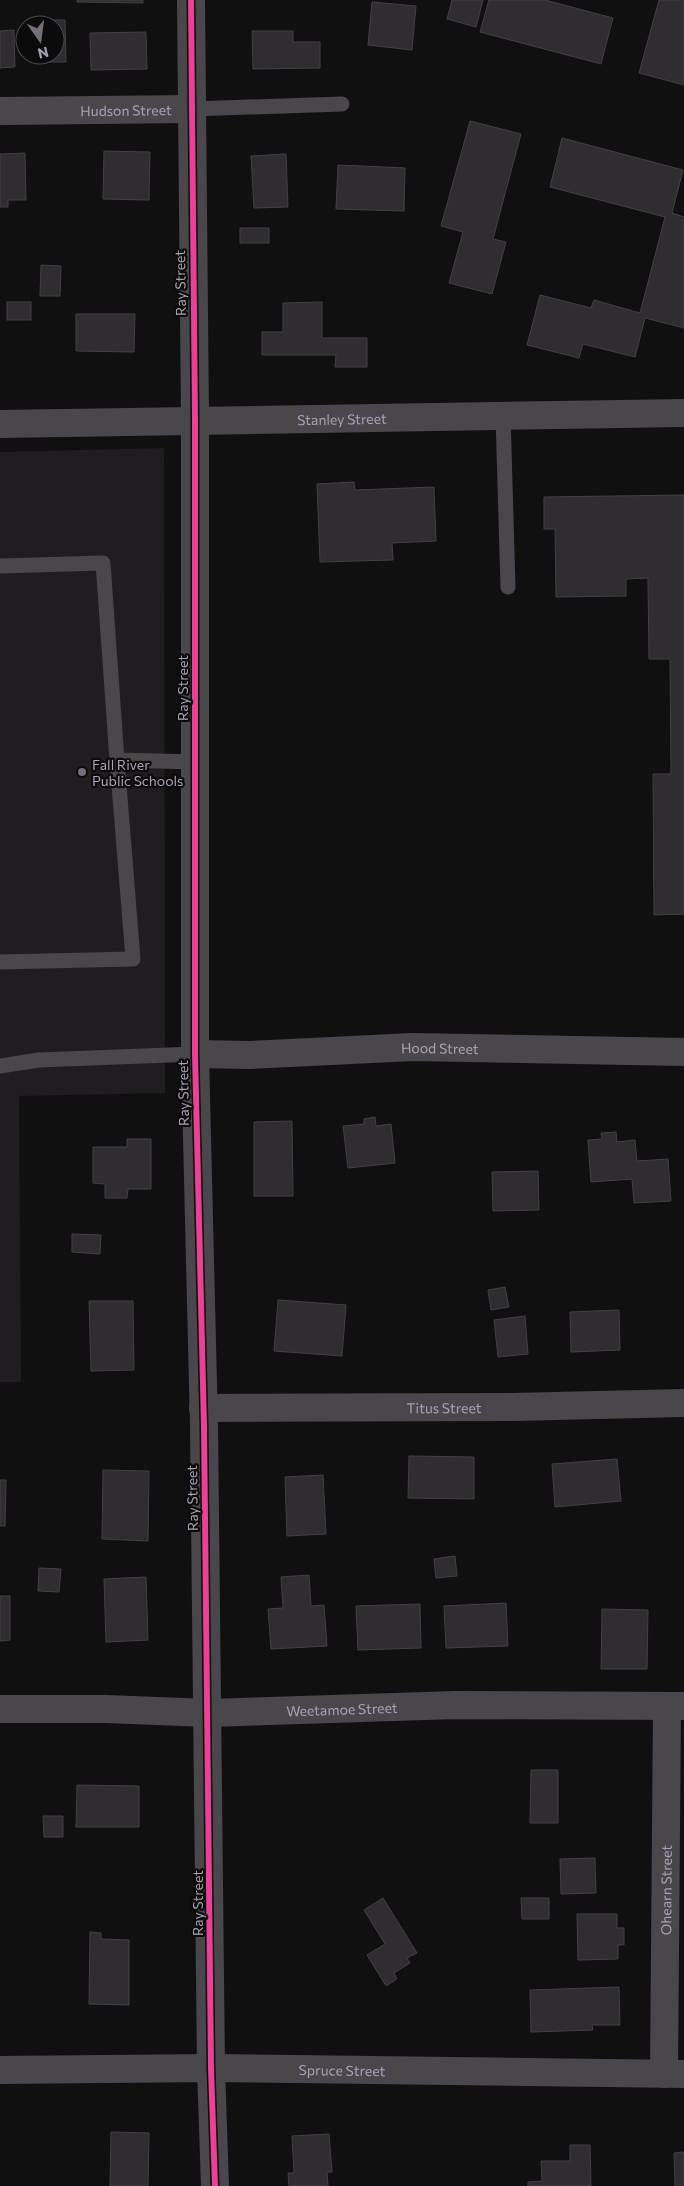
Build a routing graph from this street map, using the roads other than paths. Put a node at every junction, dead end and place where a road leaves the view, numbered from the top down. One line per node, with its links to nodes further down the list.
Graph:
1 (191, 0): 3 (street, Ray Street)
2 (342, 104): 3 (lane, Hudson Street)
3 (191, 109): 4 (street, Hudson Street); 7 (street, Ray Street)
4 (0, 111)
5 (684, 413): 6 (street, Stanley Street)
6 (503, 415): 7 (street, Stanley Street); 10 (lane)
7 (194, 419): 8 (street, Stanley Street); 12 (street, Ray Street)
8 (0, 424)
9 (0, 566): 11 (lane)
10 (508, 587)
11 (117, 760): 12 (lane); 13 (lane)
12 (195, 762): 15 (street, Ray Street)
13 (0, 962)
14 (684, 1052): 15 (street, Hood Street)
15 (195, 1054): 16 (lane); 18 (street, Ray Street)
16 (0, 1066)
17 (684, 1403): 18 (street, Titus Street)
18 (203, 1408): 21 (street, Ray Street)
19 (675, 1706): 21 (street, Weetamoe Street); 24 (street, Ohearn Street)
20 (0, 1709): 21 (street, Weetamoe Street)
21 (208, 1713): 22 (street, Ray Street)
22 (211, 2068): 23 (street, Spruce Street); 24 (street, Spruce Street); 25 (street, Ray Street)
23 (0, 2070)
24 (674, 2074)
25 (215, 2186)

